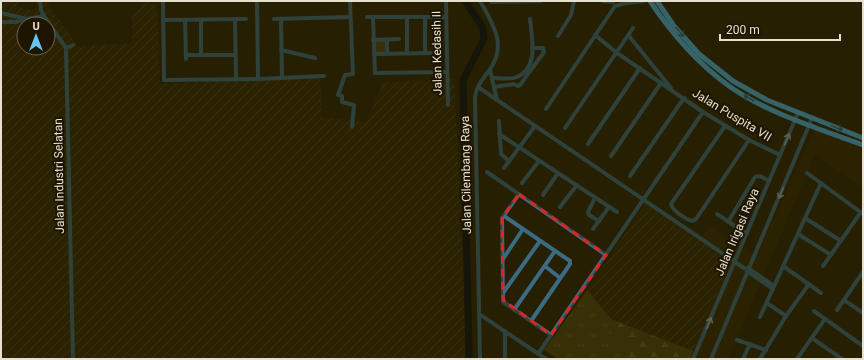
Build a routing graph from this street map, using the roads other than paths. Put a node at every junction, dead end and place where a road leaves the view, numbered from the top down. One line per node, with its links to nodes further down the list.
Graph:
1 (40, 1): 17 (street)
2 (163, 1): 29 (street)
3 (257, 1): 63 (street)
4 (350, 1): 19 (street)
5 (446, 1): 18 (street, Jalan Kedasih II)
6 (480, 1): 56 (street, Jalan Cilembang Raya)
7 (541, 1): 13 (street)
8 (574, 1): 37 (street)
9 (603, 1): 14 (street)
10 (644, 1): 14 (street)
11 (650, 1): 76 (main road, one-way to 11)
12 (657, 1): 73 (main road, one-way to 73)
13 (491, 2)
14 (614, 3): 36 (street)
15 (1, 13): 16 (street)
16 (16, 16)
17 (44, 16)
18 (446, 16): 23 (street); 57 (street, Jalan Kedasih II)
19 (350, 17): 27 (street); 81 (street)
20 (367, 17): 21 (street)
21 (373, 17): 22 (street); 39 (street)
22 (407, 17): 23 (street); 47 (street)
23 (424, 17): 48 (street)
24 (235, 19): 25 (street); 31 (street); 53 (street)
25 (246, 19)
26 (274, 19): 27 (street)
27 (281, 19): 45 (street)
28 (530, 19): 44 (street)
29 (163, 20): 30 (street); 62 (street)
30 (185, 20): 31 (street); 52 (street)
31 (200, 20): 52 (street)
32 (1, 22): 33 (street)
33 (16, 22)
34 (634, 28): 38 (street)
35 (56, 33): 43 (street)
36 (595, 35): 50 (street, Jalan Puspita VII); 72 (street)
37 (558, 36)
38 (629, 36): 50 (street); 68 (street, Jalan Puspita VII)
39 (373, 40): 40 (street); 51 (street)
40 (387, 40): 41 (street); 46 (street)
41 (399, 40)
42 (73, 45): 43 (street)
43 (66, 48): 158 (street, Jalan Industri Selatan)
44 (532, 48): 61 (street); 65 (street)
45 (281, 50): 54 (street); 59 (street)
46 (387, 53): 47 (street); 51 (street)
47 (407, 53): 48 (street)
48 (425, 53): 49 (street)
49 (436, 53)
50 (617, 53): 55 (street, Jalan Puspita VII); 84 (street)
51 (374, 54): 57 (street)
52 (201, 55): 53 (street)
53 (235, 55): 62 (street)
54 (315, 58)
55 (640, 68): 64 (street, Jalan Puspita VII); 88 (street)
56 (490, 70): 60 (street); 66 (street, Jalan Cilembang Raya)
57 (447, 72): 71 (street, Jalan Kedasih II)
58 (324, 76): 59 (street)
59 (282, 78): 63 (street)
60 (492, 78): 61 (street); 67 (street)
61 (514, 78): 65 (street)
62 (236, 79): 63 (street)
63 (258, 79)
64 (661, 83): 68 (street, Jalan Puspita VII); 92 (street)
65 (514, 84): 67 (street)
66 (478, 87): 70 (street); 144 (street, Jalan Cilembang Raya)
67 (494, 87): 70 (street)
68 (673, 91): 69 (street, Jalan Puspita VII)
69 (684, 98): 74 (street, Jalan Puspita VII); 99 (street)
70 (497, 100): 82 (street)
71 (448, 105)
72 (546, 109)
73 (788, 109): 75 (main road); 76 (main road)
74 (703, 112): 83 (street, Jalan Puspita VII); 107 (street)
75 (798, 113): 77 (main road); 78 (street, Jalan Irigasi Raya)
76 (784, 115): 78 (main road)
77 (812, 118): 80 (street, Jalan Irigasi Raya); 86 (main road, one-way to 86)
78 (795, 119): 80 (main road); 91 (street, Jalan Irigasi Raya, one-way to 78)
79 (499, 121): 85 (street)
80 (809, 124): 89 (main road); 131 (street, Jalan Irigasi Raya, one-way to 131)
81 (352, 126)
82 (535, 126): 90 (street); 107 (street)
83 (725, 126): 87 (street, Jalan Puspita VII); 87 (street)
84 (565, 128)
85 (500, 134): 90 (street); 93 (street)
86 (863, 138)
87 (749, 140): 91 (street, Jalan Puspita VII)
88 (588, 144)
89 (863, 145)
90 (519, 147): 93 (street); 94 (street)
91 (780, 155): 100 (street, Jalan Irigasi Raya)
92 (611, 156)
93 (509, 161): 95 (street)
94 (539, 161): 97 (street); 101 (street)
95 (504, 168)
96 (486, 172): 104 (street)
97 (558, 173): 103 (street); 105 (street)
98 (807, 173): 102 (street)
99 (630, 176)
100 (769, 181): 116 (street); 119 (street, Jalan Irigasi Raya)
101 (522, 183)
102 (821, 183): 111 (street); 114 (street)
103 (577, 186): 106 (street); 108 (street)
104 (519, 194): 113 (street); 124 (street)
105 (543, 195)
106 (595, 198): 109 (street); 115 (street)
107 (644, 200): 124 (street); 127 (street)
108 (560, 207)
109 (609, 207): 110 (street); 115 (street)
110 (617, 212)
111 (862, 213): 122 (street)
112 (717, 214): 116 (street)
113 (504, 216): 117 (street); 126 (street)
114 (805, 218): 120 (street); 122 (street)
115 (599, 221): 118 (street)
116 (728, 222): 119 (street)
117 (523, 229): 121 (street); 126 (street)
118 (593, 229)
119 (747, 234): 127 (street, Jalan Irigasi Raya)
120 (798, 234): 125 (street); 129 (street)
121 (540, 241): 123 (street); 136 (street)
122 (841, 241): 125 (street)
123 (555, 251): 128 (street); 133 (street)
124 (606, 255): 150 (street)
125 (831, 255): 130 (street)
126 (503, 259): 136 (street)
127 (735, 261): 131 (street); 162 (street, Jalan Irigasi Raya, one-way to 127)
128 (545, 266): 133 (street); 140 (street)
129 (783, 266): 134 (street); 135 (street)
130 (823, 266)
131 (749, 270): 135 (street); 163 (street, Jalan Irigasi Raya)
132 (863, 272): 138 (street)
133 (560, 278): 148 (street)
134 (809, 284): 137 (street); 145 (street)
135 (774, 288): 139 (street)
136 (503, 293): 140 (street)
137 (821, 293)
138 (844, 300): 141 (street); 143 (street)
139 (767, 303): 145 (street); 146 (street)
140 (514, 310): 148 (street)
141 (837, 310)
142 (814, 311): 147 (street)
143 (863, 313)
144 (479, 314): 149 (street); 159 (street, Jalan Cilembang Raya)
145 (786, 316): 155 (street)
146 (760, 318)
147 (825, 319): 151 (street); 154 (street)
148 (531, 321): 150 (street)
149 (505, 331): 156 (street); 160 (street)
150 (551, 335): 156 (street)
151 (812, 338): 157 (street); 166 (street)
152 (737, 340): 153 (street)
153 (750, 344): 155 (street); 164 (street)
154 (863, 346)
155 (766, 350): 165 (street)
156 (538, 354): 161 (street)
157 (800, 358)
158 (73, 359)
159 (480, 359)
160 (506, 359)
161 (546, 359)
162 (693, 359)
163 (711, 359)
164 (743, 359)
165 (760, 359)
166 (842, 359)

